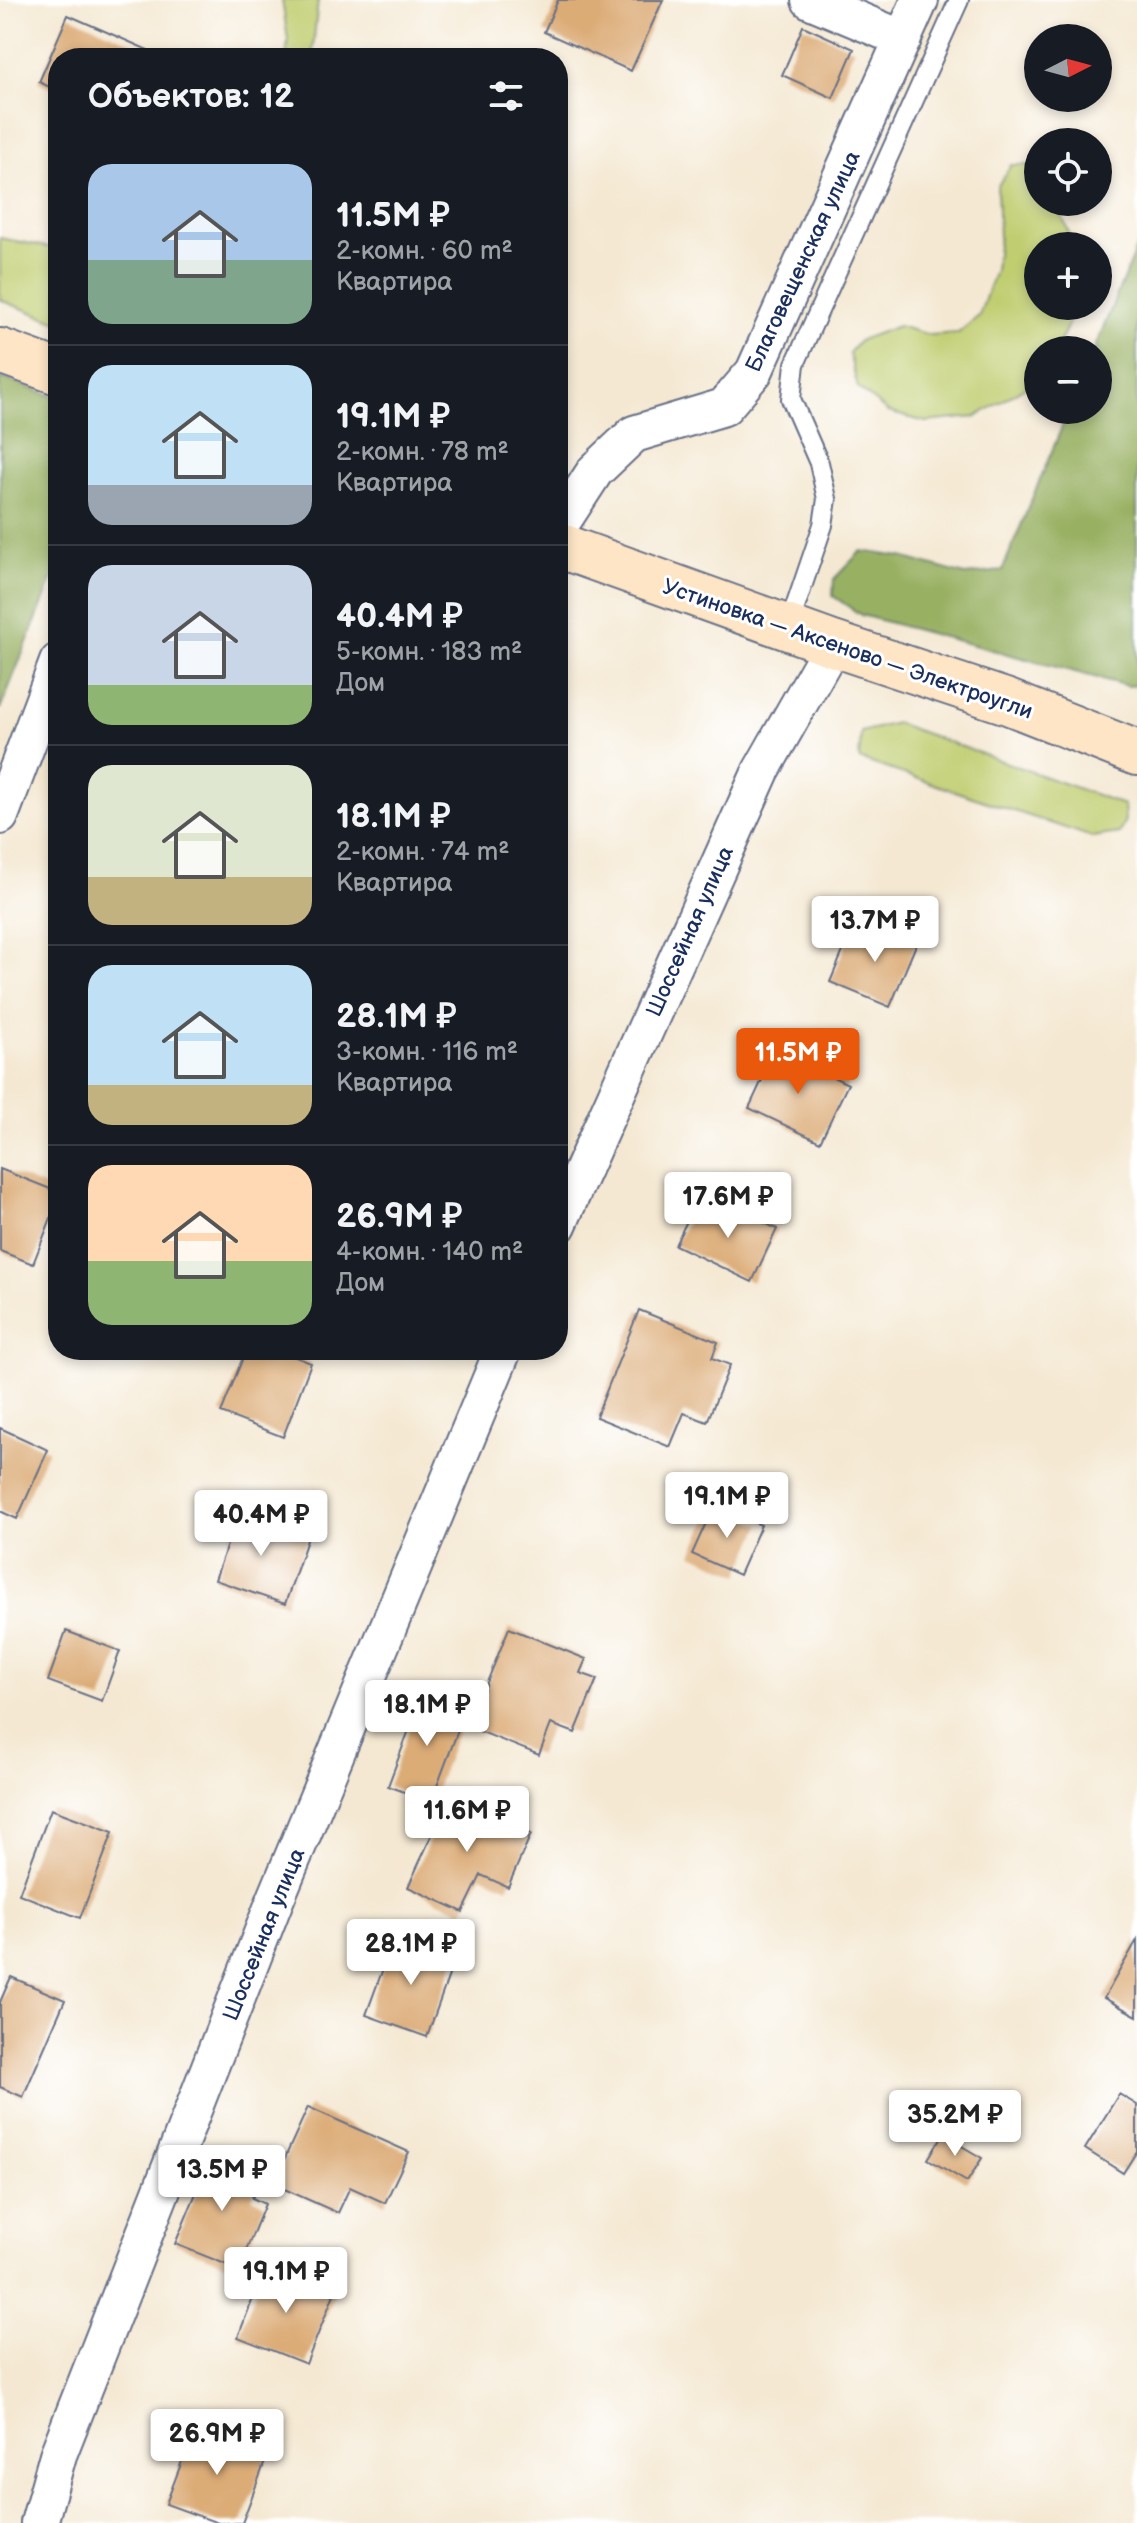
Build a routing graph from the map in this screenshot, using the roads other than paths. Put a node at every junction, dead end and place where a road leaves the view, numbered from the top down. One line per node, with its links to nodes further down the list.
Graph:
1 (810, 0): 4 (street)
2 (920, 0): 4 (street, Благовещенская улица)
3 (959, 0): 9 (lane)
4 (903, 39): 7 (street, Благовещенская улица)
5 (0, 351): 6 (main road)
6 (48, 368)
7 (568, 513)
8 (568, 549): 9 (main road, Устиновка — Аксеново — Электроугли)
9 (788, 628): 10 (main road, Устиновка — Аксеново — Электроугли)
10 (833, 644): 12 (main road, Устиновка — Аксеново — Электроугли); 14 (street, Шоссейная улица)
11 (48, 689): 13 (street)
12 (1137, 753)
13 (0, 816)
14 (568, 1203)
15 (499, 1360): 16 (street, Шоссейная улица)
16 (39, 2523)

